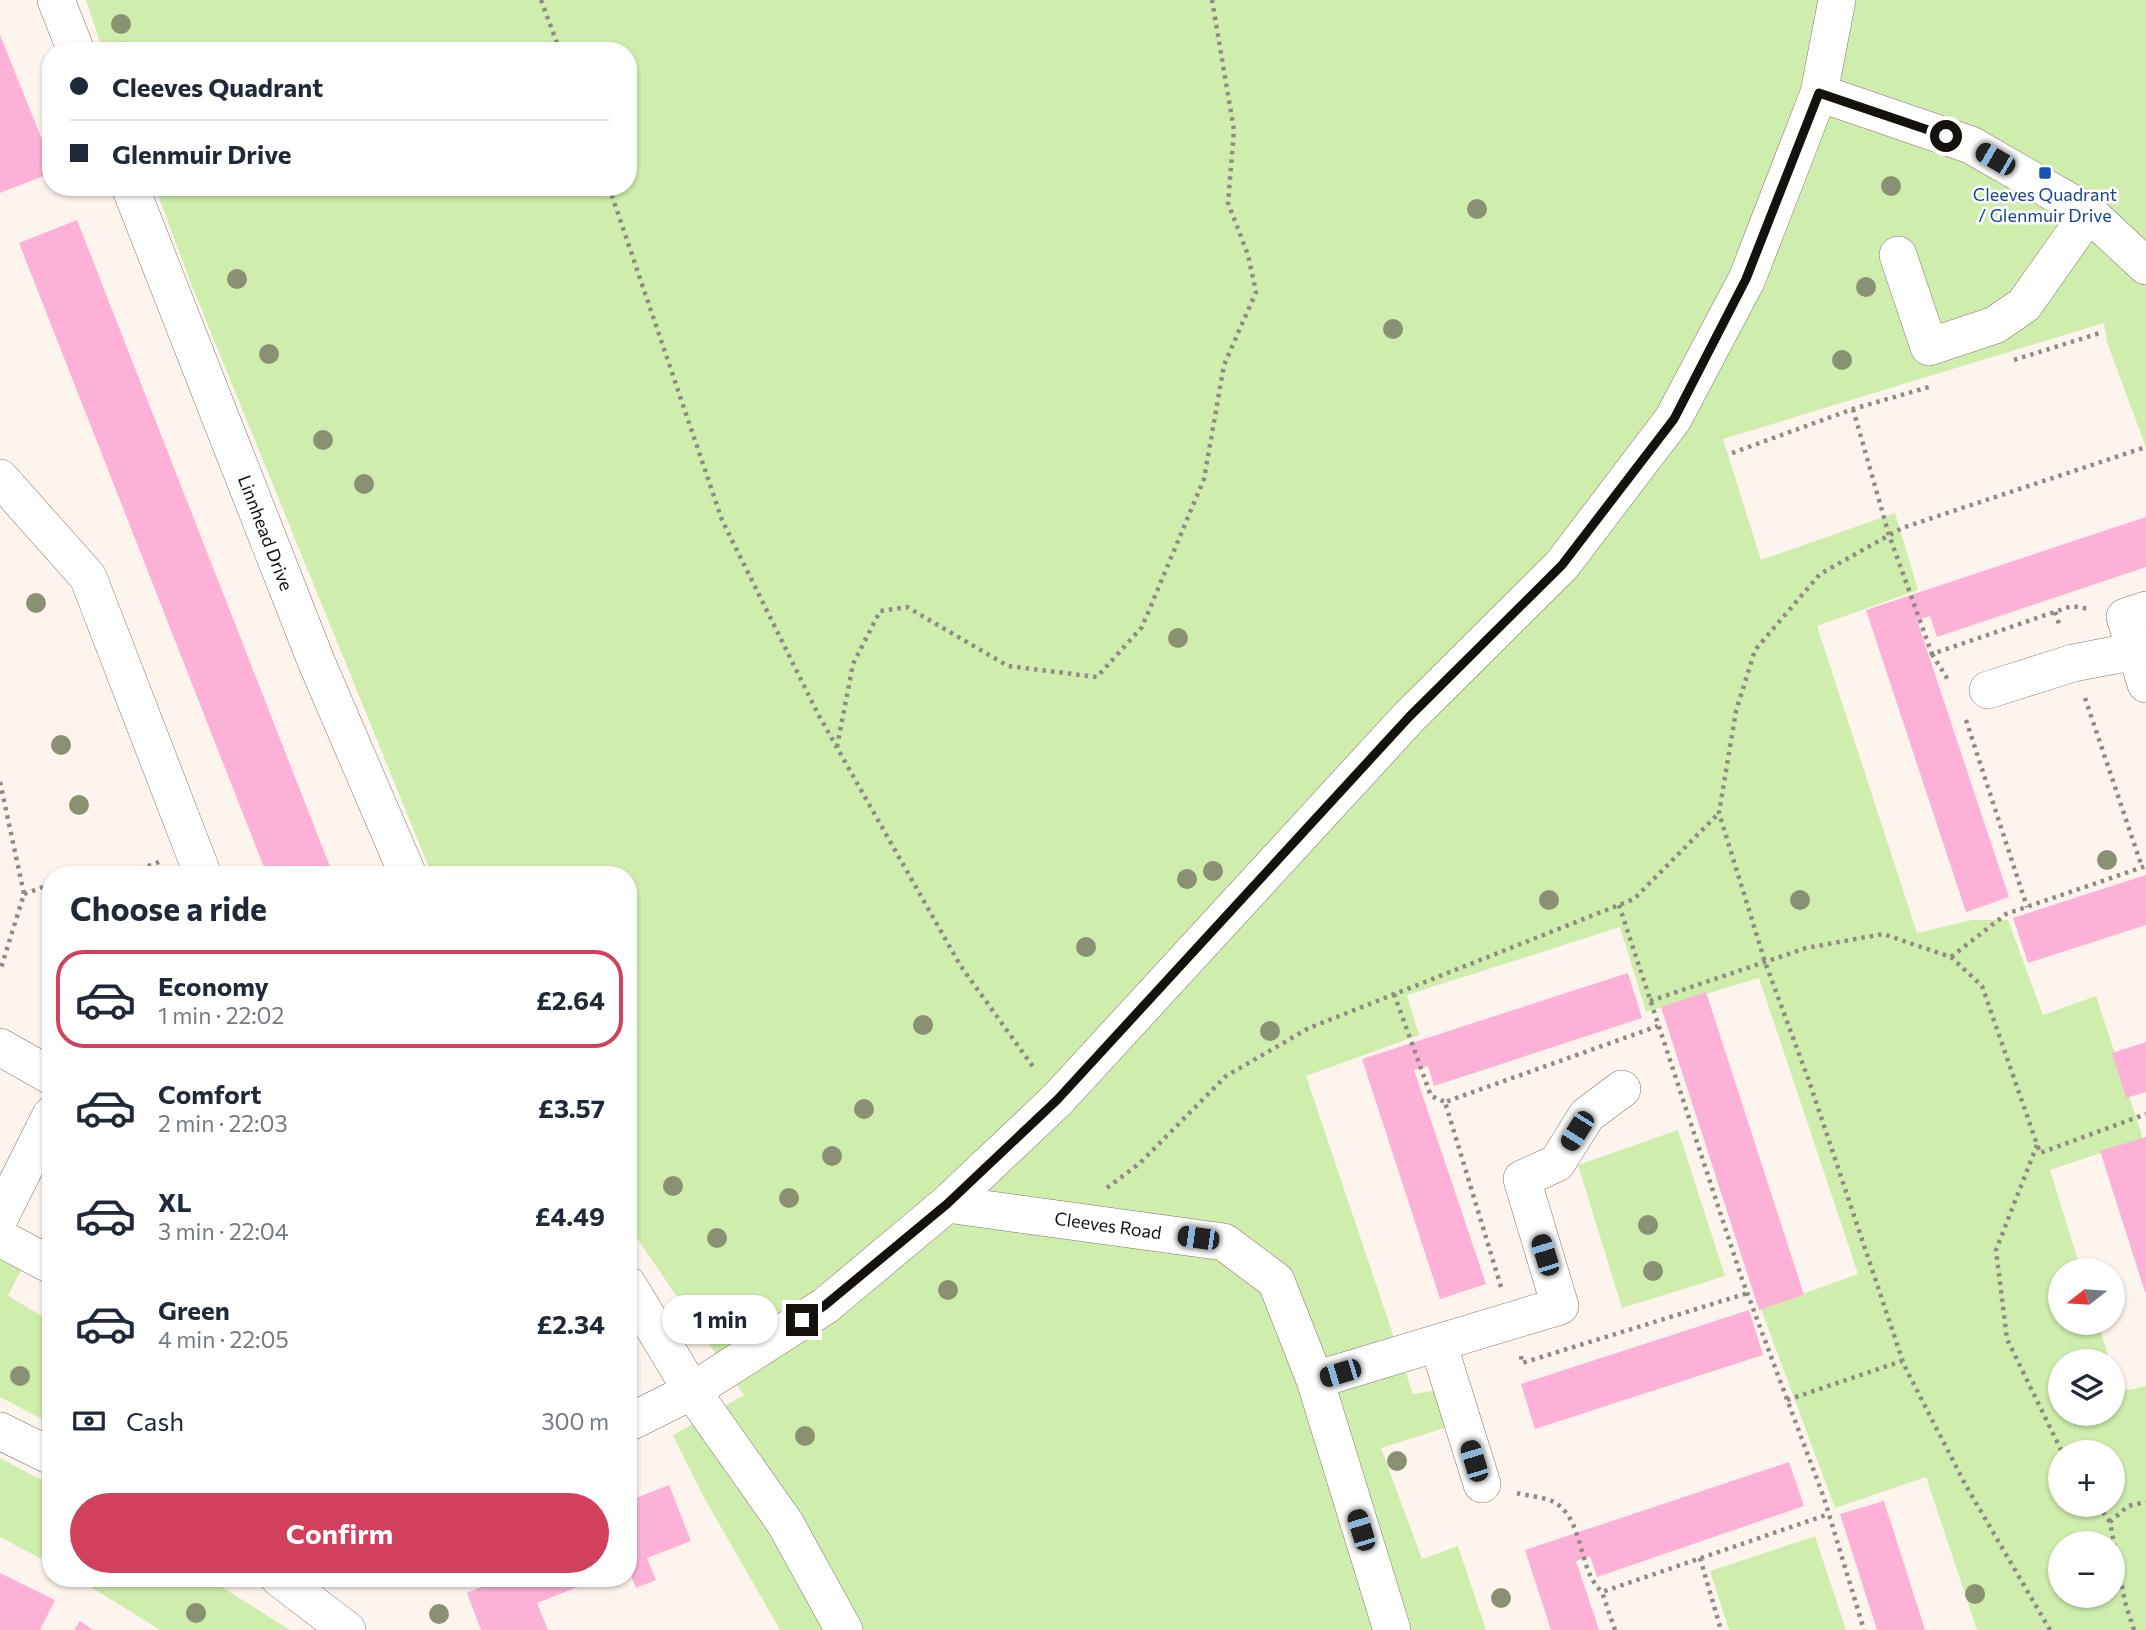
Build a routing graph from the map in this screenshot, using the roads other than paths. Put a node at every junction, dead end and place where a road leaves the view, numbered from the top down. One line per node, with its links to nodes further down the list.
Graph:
1 (57, 0): 3 (street)
2 (1838, 0): 4 (street)
3 (73, 42)
4 (1819, 93): 6 (street); 18 (street)
5 (134, 196): 13 (street, Linnhead Drive)
6 (2088, 213): 7 (street); 8 (street)
7 (1898, 255)
8 (2146, 266)
9 (0, 478): 12 (street)
10 (2138, 641): 11 (street)
11 (1975, 700)
12 (200, 866)
13 (396, 866)
14 (0, 1047): 15 (street)
15 (42, 1071)
16 (1622, 1089): 23 (street)
17 (42, 1133): 19 (street)
18 (947, 1204): 24 (street, Cleeves Road); 25 (street)
19 (0, 1217)
20 (0, 1238): 21 (street)
21 (42, 1260)
22 (637, 1300): 25 (street)
23 (1438, 1343): 24 (street); 29 (street)
24 (1315, 1380): 33 (street, Cleeves Road)
25 (692, 1391): 26 (street); 32 (street)
26 (637, 1418)
27 (0, 1431): 28 (street)
28 (42, 1452)
29 (1482, 1484)
30 (296, 1587): 31 (street)
31 (346, 1630)
32 (844, 1630)
33 (1392, 1630)

